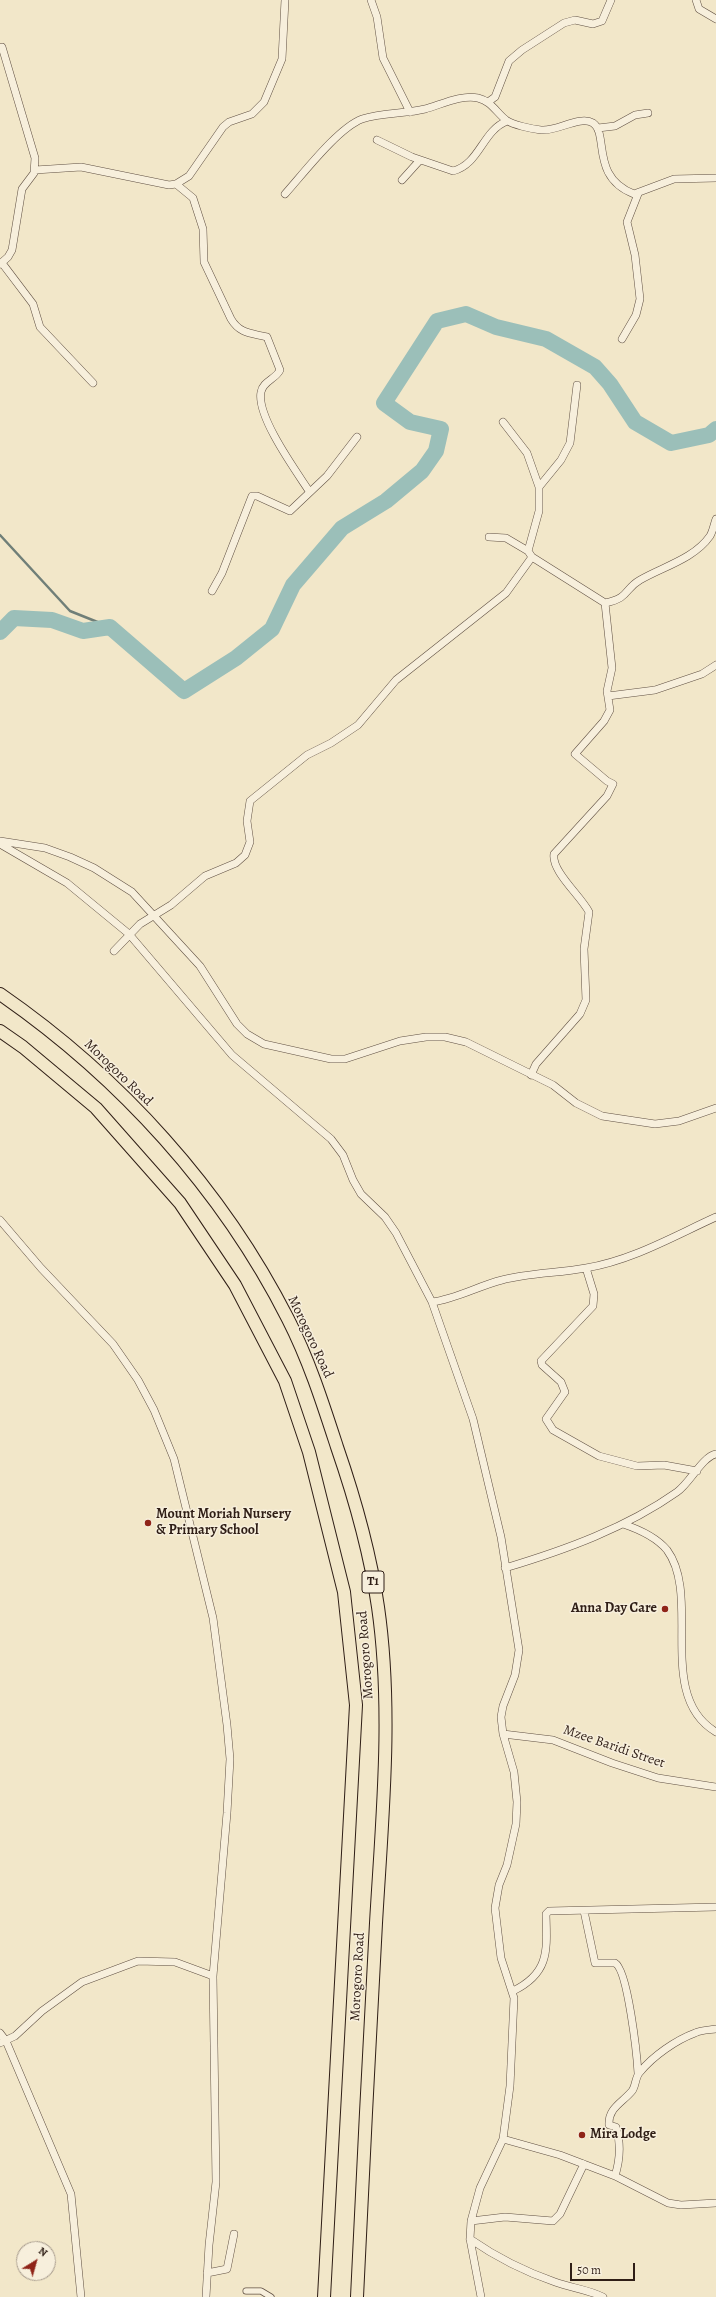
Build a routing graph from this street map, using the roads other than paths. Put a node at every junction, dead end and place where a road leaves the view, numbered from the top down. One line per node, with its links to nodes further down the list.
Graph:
1 (284, 0): 17 (street)
2 (371, 0): 8 (street)
3 (611, 0): 7 (street)
4 (696, 0): 5 (street)
5 (716, 19)
6 (2, 47): 14 (street)
7 (488, 102): 8 (street); 10 (street)
8 (410, 112): 18 (street)
9 (648, 113): 11 (street)
10 (507, 121): 11 (street); 13 (street)
11 (598, 128): 19 (street)
12 (377, 140): 13 (street)
13 (420, 160): 16 (street)
14 (35, 170): 17 (street); 20 (street)
15 (716, 178): 19 (street)
16 (402, 180)
17 (176, 184): 27 (street)
18 (285, 194)
19 (638, 194): 21 (street)
20 (1, 264): 22 (street)
21 (622, 339)
22 (93, 382)
23 (577, 386): 26 (street)
24 (503, 422): 26 (street)
25 (357, 437): 27 (street)
26 (539, 488): 30 (street)
27 (309, 491): 31 (street)
28 (716, 519): 32 (street)
29 (489, 537): 30 (street)
30 (530, 554): 32 (street); 37 (street)
31 (212, 591)
32 (605, 603): 34 (street)
33 (716, 665): 34 (street)
34 (608, 696): 42 (street)
35 (0, 841): 37 (street)
36 (0, 844): 38 (street)
37 (153, 917): 38 (street); 42 (street)
38 (129, 934): 39 (street); 47 (street)
39 (114, 951)
40 (0, 994): 76 (highway, Morogoro Road / T1)
41 (0, 1031): 75 (highway, Morogoro Road / T1)
42 (531, 1075): 43 (street)
43 (716, 1108)
44 (716, 1216): 46 (street)
45 (0, 1220): 57 (street)
46 (586, 1268): 47 (street); 49 (street)
47 (432, 1302): 51 (street)
48 (716, 1454): 49 (street)
49 (697, 1471): 50 (street)
50 (623, 1524): 51 (street); 52 (street)
51 (505, 1568): 53 (street)
52 (716, 1732)
53 (503, 1734): 54 (street, Mzee Baridi Street); 58 (street)
54 (716, 1787)
55 (716, 1908): 56 (street)
56 (584, 1911): 58 (street); 62 (street)
57 (213, 1976): 61 (street); 70 (street)
58 (513, 1991): 63 (street)
59 (716, 2029): 62 (street)
60 (0, 2033): 61 (street)
61 (3, 2042): 72 (street)
62 (638, 2073): 65 (street)
63 (503, 2139): 64 (street); 67 (street)
64 (584, 2164): 65 (street); 67 (street)
65 (615, 2176): 66 (street)
66 (716, 2203)
67 (471, 2221): 69 (street)
68 (234, 2234): 70 (street)
69 (470, 2239): 77 (street); 78 (street)
70 (207, 2273): 73 (street)
71 (246, 2291): 74 (street)
72 (81, 2297)
73 (206, 2297)
74 (271, 2297)
75 (324, 2297)
76 (357, 2297)
77 (481, 2297)
78 (603, 2297)

